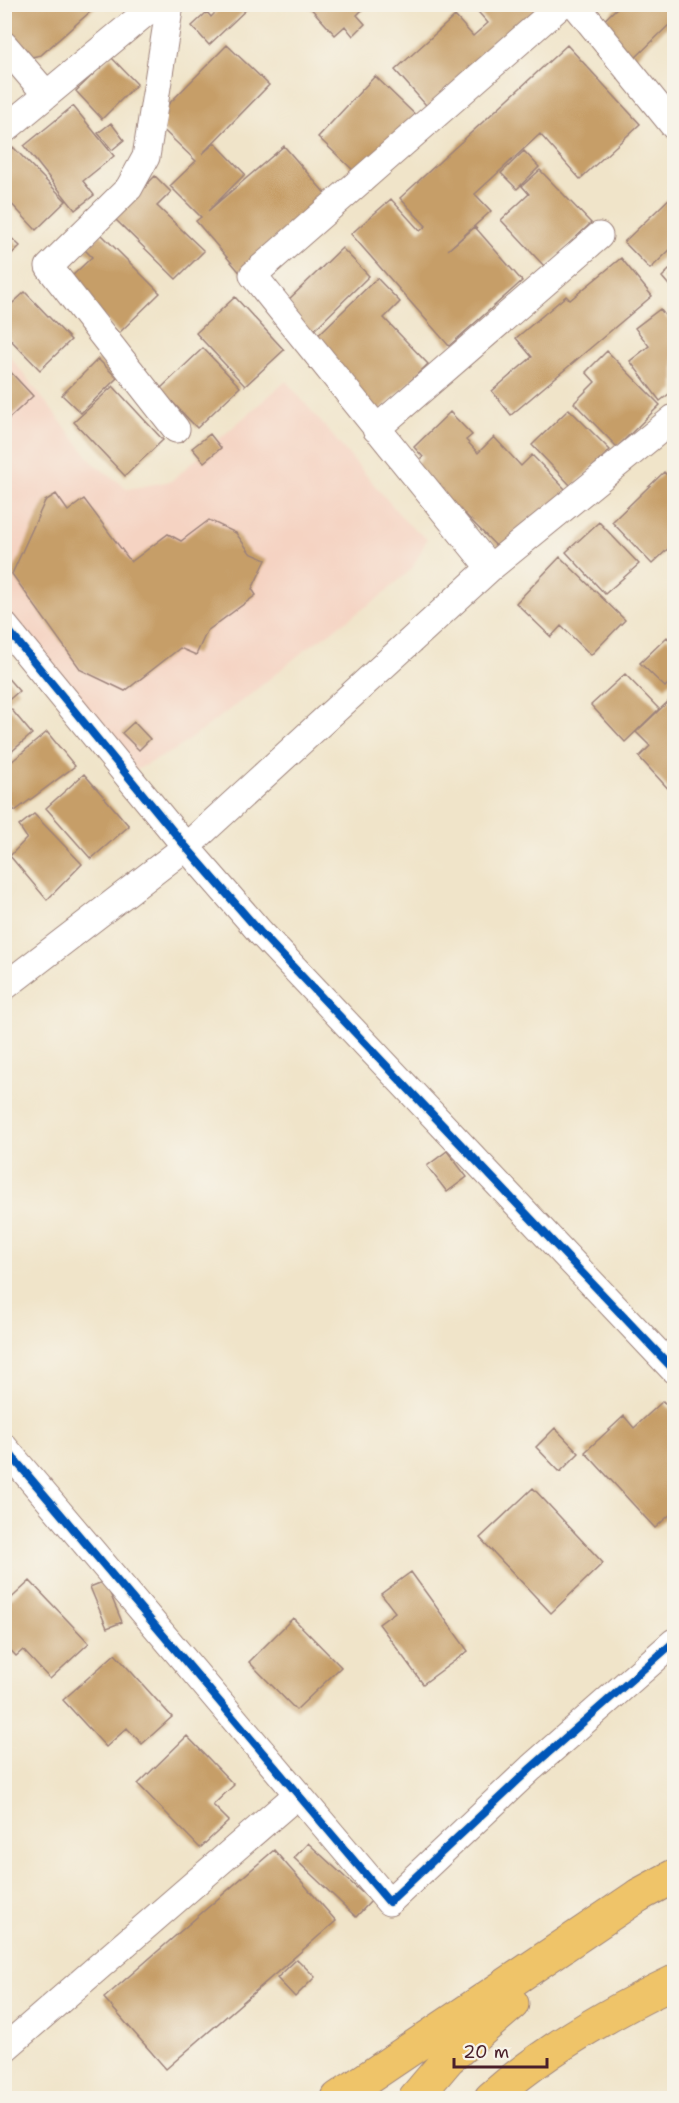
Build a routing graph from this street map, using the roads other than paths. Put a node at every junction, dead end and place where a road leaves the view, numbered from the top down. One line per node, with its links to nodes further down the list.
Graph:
1 (156, 4): 6 (street)
2 (170, 4): 11 (street)
3 (562, 4): 12 (street)
4 (575, 4): 7 (street)
5 (4, 45): 6 (street)
6 (46, 94): 8 (street)
7 (675, 126)
8 (4, 130)
9 (599, 236): 12 (street)
10 (675, 418): 13 (street)
11 (176, 429)
12 (376, 429): 13 (street)
13 (490, 568): 15 (street)
14 (4, 625): 15 (street)
15 (186, 848): 16 (street); 17 (street)
16 (4, 987)
17 (675, 1370)
18 (4, 1447): 20 (street)
19 (675, 1642): 20 (street)
20 (298, 1794): 24 (street)
21 (675, 1876): 22 (main road)
22 (639, 1895): 25 (main road); 26 (main road)
23 (675, 1982): 27 (main road)
24 (4, 2049)
25 (338, 2098)
26 (415, 2098)
27 (491, 2098)

